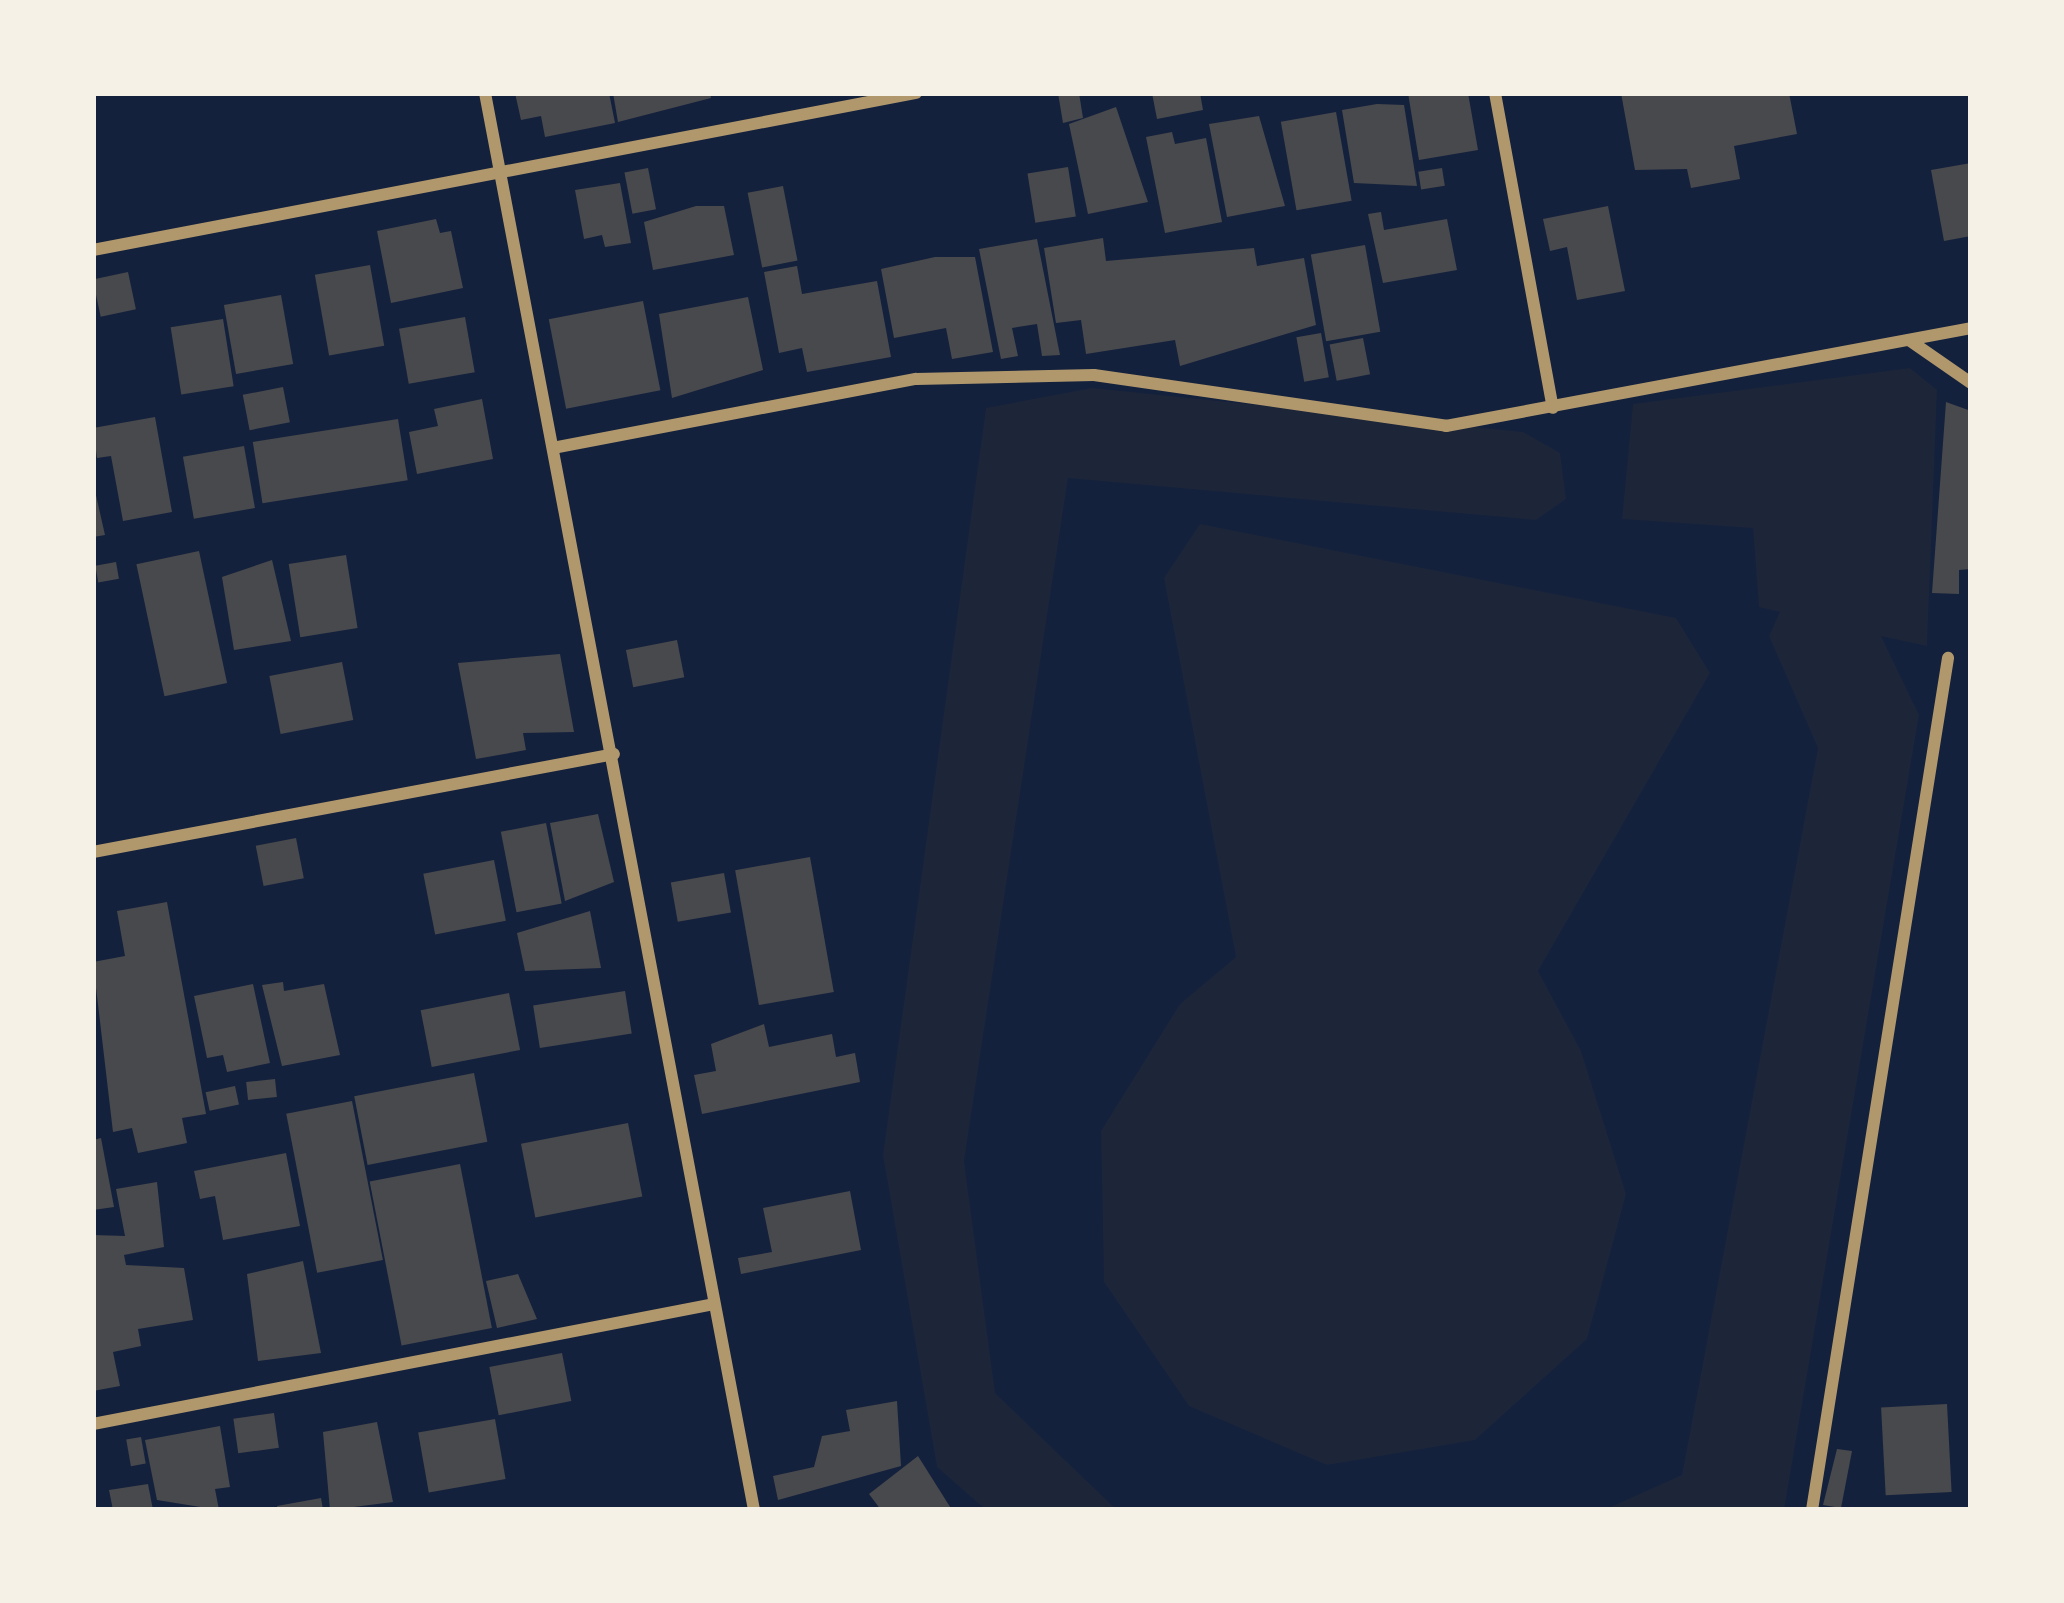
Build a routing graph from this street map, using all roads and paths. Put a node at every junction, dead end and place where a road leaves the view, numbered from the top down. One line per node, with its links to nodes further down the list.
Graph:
1 (485, 93): 4 (street)
2 (916, 93): 4 (street)
3 (1495, 93): 9 (street)
4 (500, 173): 5 (street); 10 (street)
5 (93, 250)
6 (1971, 328): 7 (street)
7 (1909, 340): 8 (street); 9 (street)
8 (1971, 383)
9 (1553, 408): 10 (street)
10 (558, 447): 12 (street)
11 (1948, 658): 17 (street)
12 (614, 754): 13 (street); 14 (street)
13 (93, 852)
14 (714, 1304): 15 (street); 16 (street)
15 (93, 1424)
16 (754, 1510)
17 (1813, 1510)

